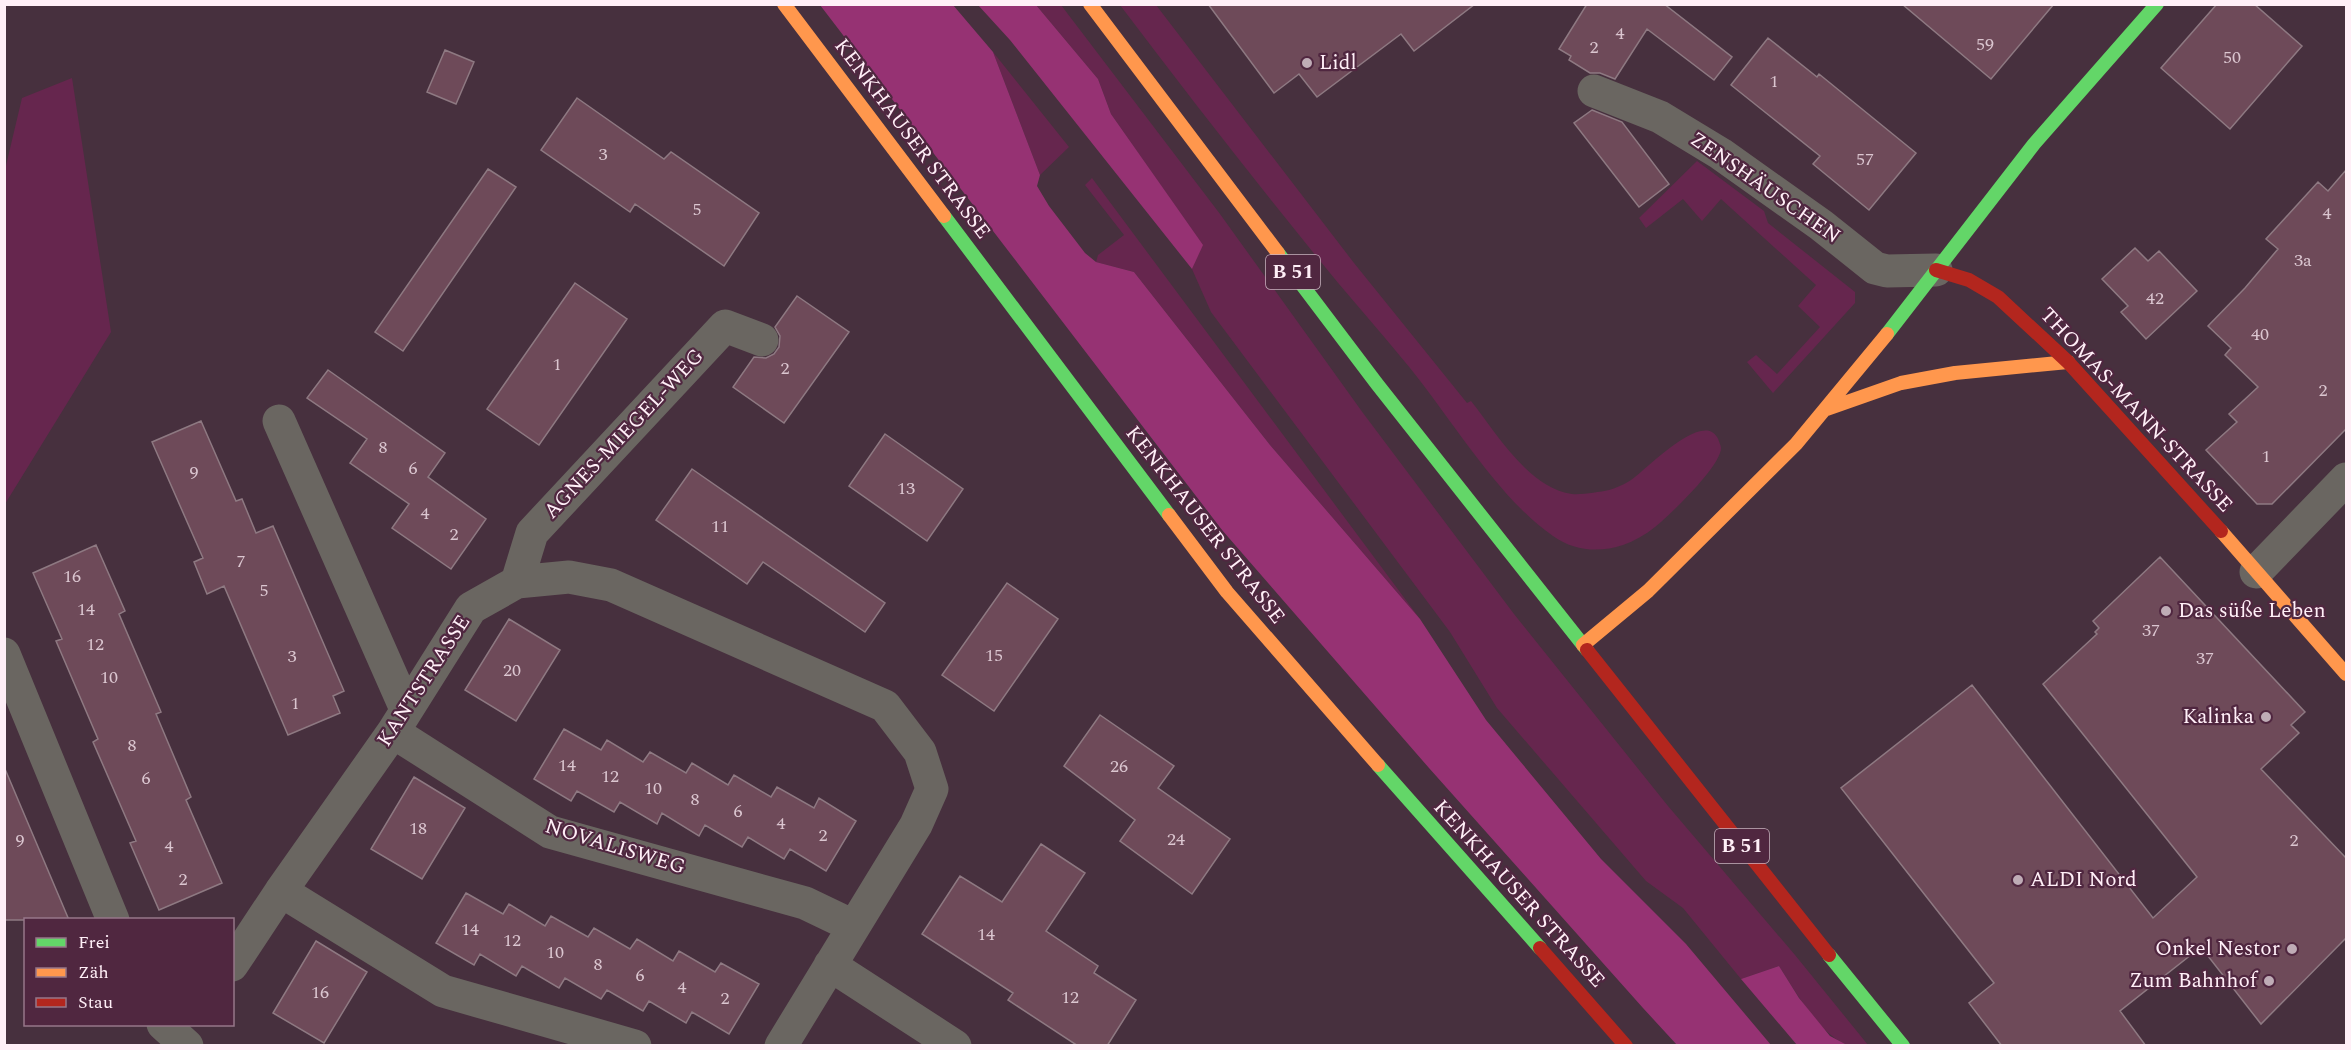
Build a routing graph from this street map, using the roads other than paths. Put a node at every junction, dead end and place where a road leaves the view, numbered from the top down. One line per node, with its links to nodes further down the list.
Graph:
1 (784, 4): 28 (main road, KENKHAUSER STRASSE)
2 (1090, 4): 13 (main road, B 51)
3 (2157, 4): 5 (main road)
4 (1594, 91): 5 (street, ZENSHÄUSCHEN)
5 (1936, 270): 7 (main road, THOMAS-MANN-STRASSE); 8 (main road)
6 (762, 340): 12 (street, AGNES-MIEGEL-WEG)
7 (2068, 362): 8 (main road); 11 (main road, THOMAS-MANN-STRASSE)
8 (1827, 409): 13 (main road)
9 (279, 421): 16 (street)
10 (2346, 479): 11 (street)
11 (2256, 572): 15 (main road, THOMAS-MANN-STRASSE)
12 (517, 582): 16 (street, KANTSTRASSE); 19 (street, KANTSTRASSE)
13 (1583, 645): 29 (main road, B 51)
14 (4, 654): 18 (street)
15 (2346, 675)
16 (399, 721): 17 (street, KANTSTRASSE); 19 (street, NOVALISWEG)
17 (281, 891): 20 (street, KANTSTRASSE); 25 (street)
18 (112, 918)
19 (853, 926): 21 (street)
20 (234, 962)
21 (830, 965): 26 (street); 27 (street)
22 (165, 1026): 24 (street)
23 (196, 1026): 24 (street)
24 (188, 1046)
25 (635, 1046)
26 (781, 1046)
27 (955, 1046)
28 (1626, 1046)
29 (1903, 1046)

